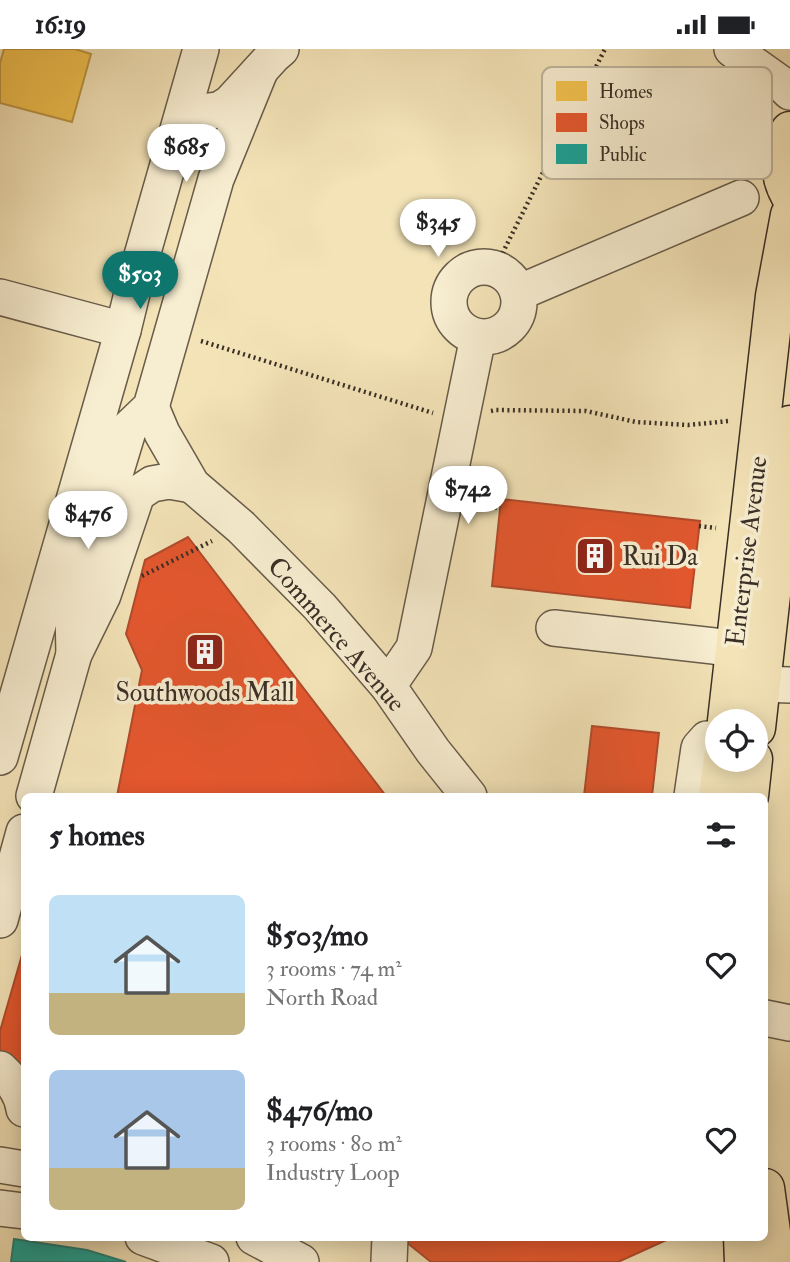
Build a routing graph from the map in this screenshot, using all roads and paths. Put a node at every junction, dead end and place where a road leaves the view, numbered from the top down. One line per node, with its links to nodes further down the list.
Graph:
1 (201, 49): 9 (street)
2 (604, 49): 5 (path)
3 (732, 49): 6 (street)
4 (270, 60): 9 (street); 18 (street)
5 (596, 67)
6 (757, 67)
7 (772, 77): 8 (street)
8 (790, 92)
9 (183, 114): 15 (street)
10 (790, 131): 12 (main road)
11 (549, 179): 16 (path)
12 (790, 195)
13 (741, 198): 16 (street)
14 (790, 215): 22 (main road, Enterprise Avenue)
15 (137, 273): 18 (street); 19 (street)
16 (507, 280): 20 (street); 20 (street)
17 (0, 297): 19 (street)
18 (174, 328): 21 (street); 23 (path)
19 (123, 330): 36 (street)
20 (478, 337): 23 (street)
21 (151, 407): 24 (street, Commerce Avenue); 30 (street)
22 (776, 421): 23 (path); 27 (main road, Enterprise Avenue); 29 (main road, Enterprise Avenue)
23 (460, 422): 32 (street)
24 (191, 485): 25 (street, Commerce Avenue); 26 (street)
25 (242, 527): 26 (path); 32 (street, Commerce Avenue)
26 (103, 595): 30 (street)
27 (779, 609): 31 (main road, Enterprise Avenue)
28 (554, 628): 29 (street)
29 (734, 650): 33 (main road, Enterprise Avenue)
30 (74, 654): 39 (street)
31 (775, 685): 34 (main road, Enterprise Avenue)
32 (388, 686): 40 (street, Commerce Avenue)
33 (728, 709)
34 (764, 709)
35 (705, 741): 41 (street)
36 (0, 757)
37 (721, 772): 42 (main road)
38 (752, 772): 43 (main road)
39 (35, 793)
40 (467, 793)
41 (692, 793)
42 (718, 793)
43 (749, 793)
44 (21, 843): 45 (street)
45 (0, 920)
46 (768, 1019): 47 (street)
47 (790, 1023)
48 (0, 1069): 49 (street)
49 (21, 1096)
50 (0, 1165): 51 (street)
51 (21, 1169)
52 (0, 1208): 53 (street)
53 (21, 1211)
54 (154, 1241): 58 (street)
55 (262, 1241): 59 (street)
56 (390, 1241): 60 (street)
57 (769, 1241): 61 (main road)
58 (211, 1262)
59 (301, 1262)
60 (389, 1262)
61 (744, 1262)

